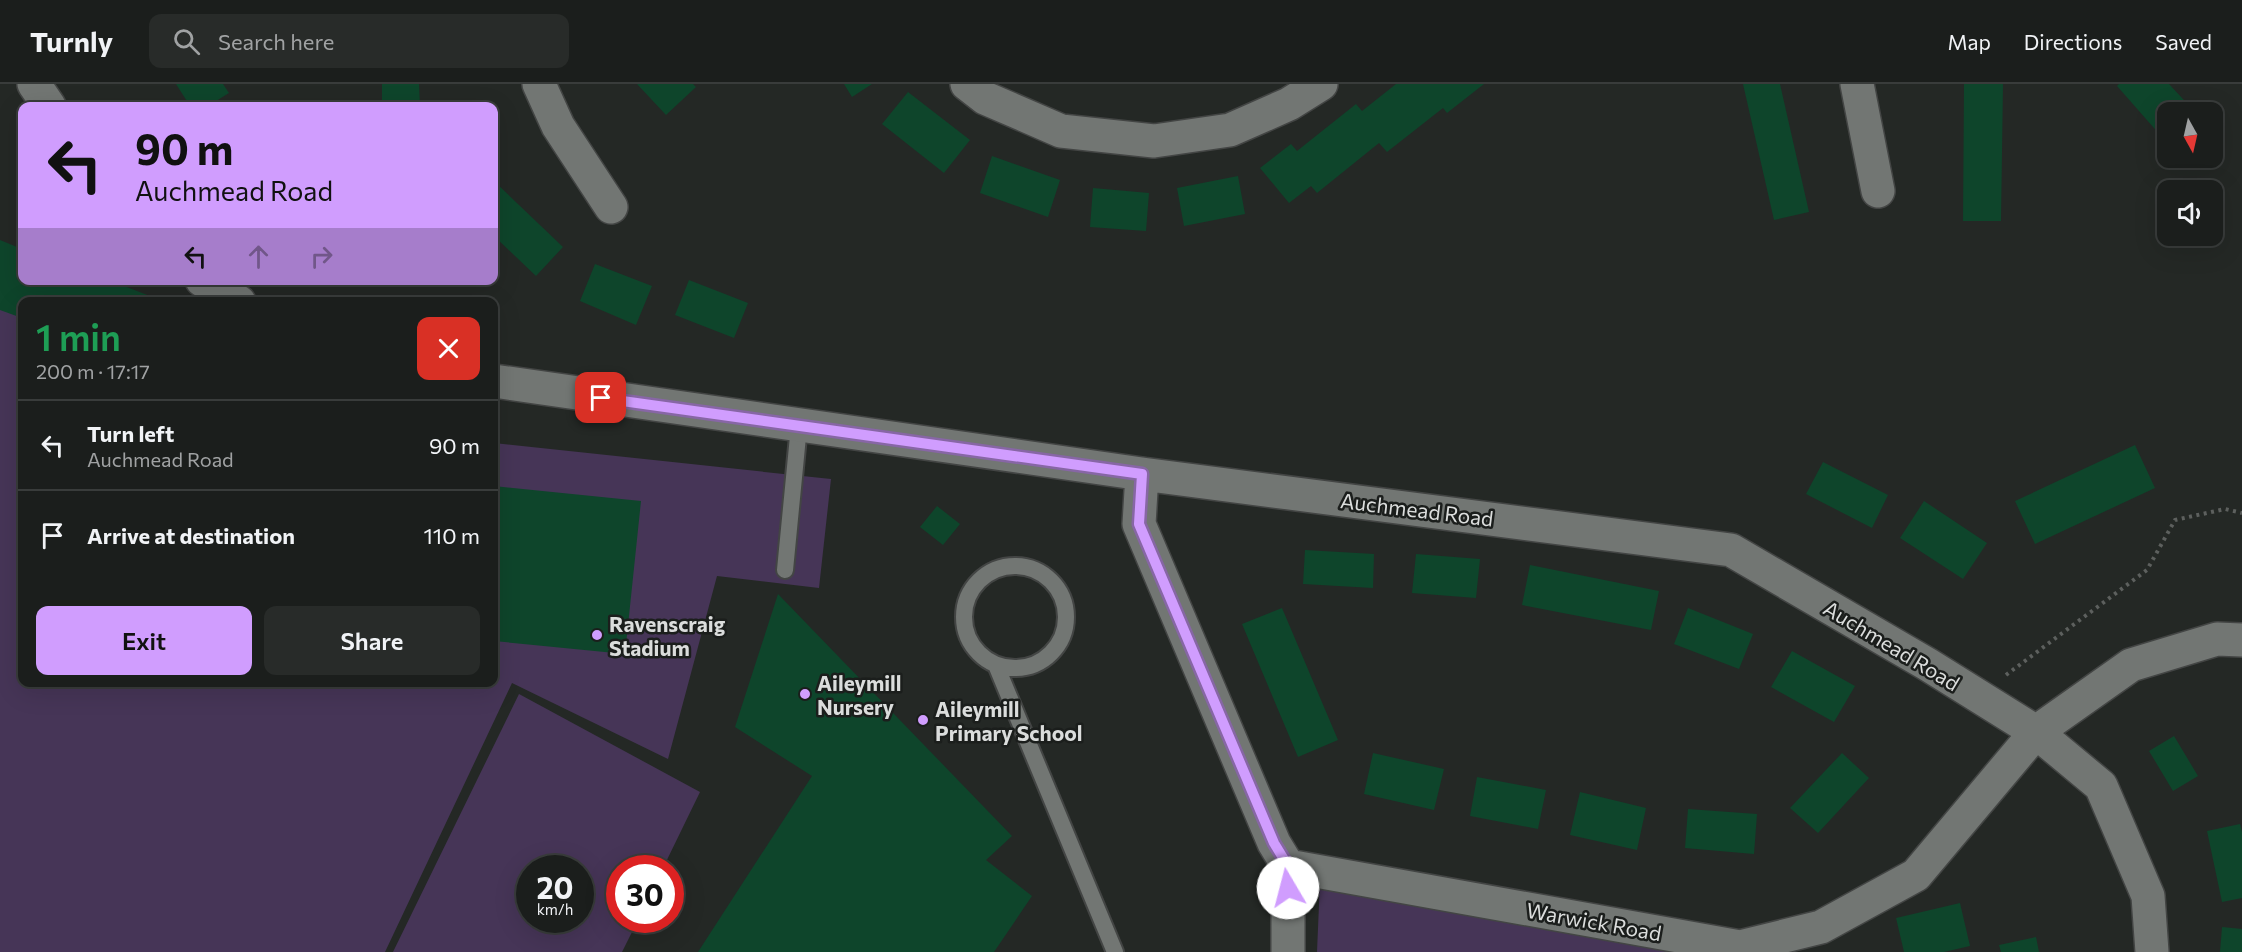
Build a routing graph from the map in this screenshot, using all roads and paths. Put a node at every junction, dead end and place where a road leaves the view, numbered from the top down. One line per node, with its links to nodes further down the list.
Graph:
1 (34, 84): 7 (street)
2 (539, 84): 9 (street)
3 (968, 84): 6 (street)
4 (1321, 84): 6 (street)
5 (1857, 84): 8 (street)
6 (1284, 94)
7 (46, 102)
8 (1878, 191)
9 (611, 207)
10 (210, 285): 11 (street)
11 (231, 297)
12 (498, 382): 13 (street, Auchmead Road)
13 (799, 426): 14 (street, Auchmead Road); 16 (lane)
14 (1142, 474): 19 (street, Auchmead Road); 21 (street)
15 (2242, 513): 19 (path)
16 (785, 570)
17 (2242, 640): 20 (street, Warwick Road)
18 (996, 665): 18 (lane); 23 (lane)
19 (1978, 696): 20 (street, Auchmead Road)
20 (2036, 732): 22 (street, Warwick Road); 25 (street, Auchmead Road)
21 (1288, 866): 22 (street, Warwick Road); 24 (street)
22 (1786, 944)
23 (1115, 952)
24 (1288, 952)
25 (2152, 952)

